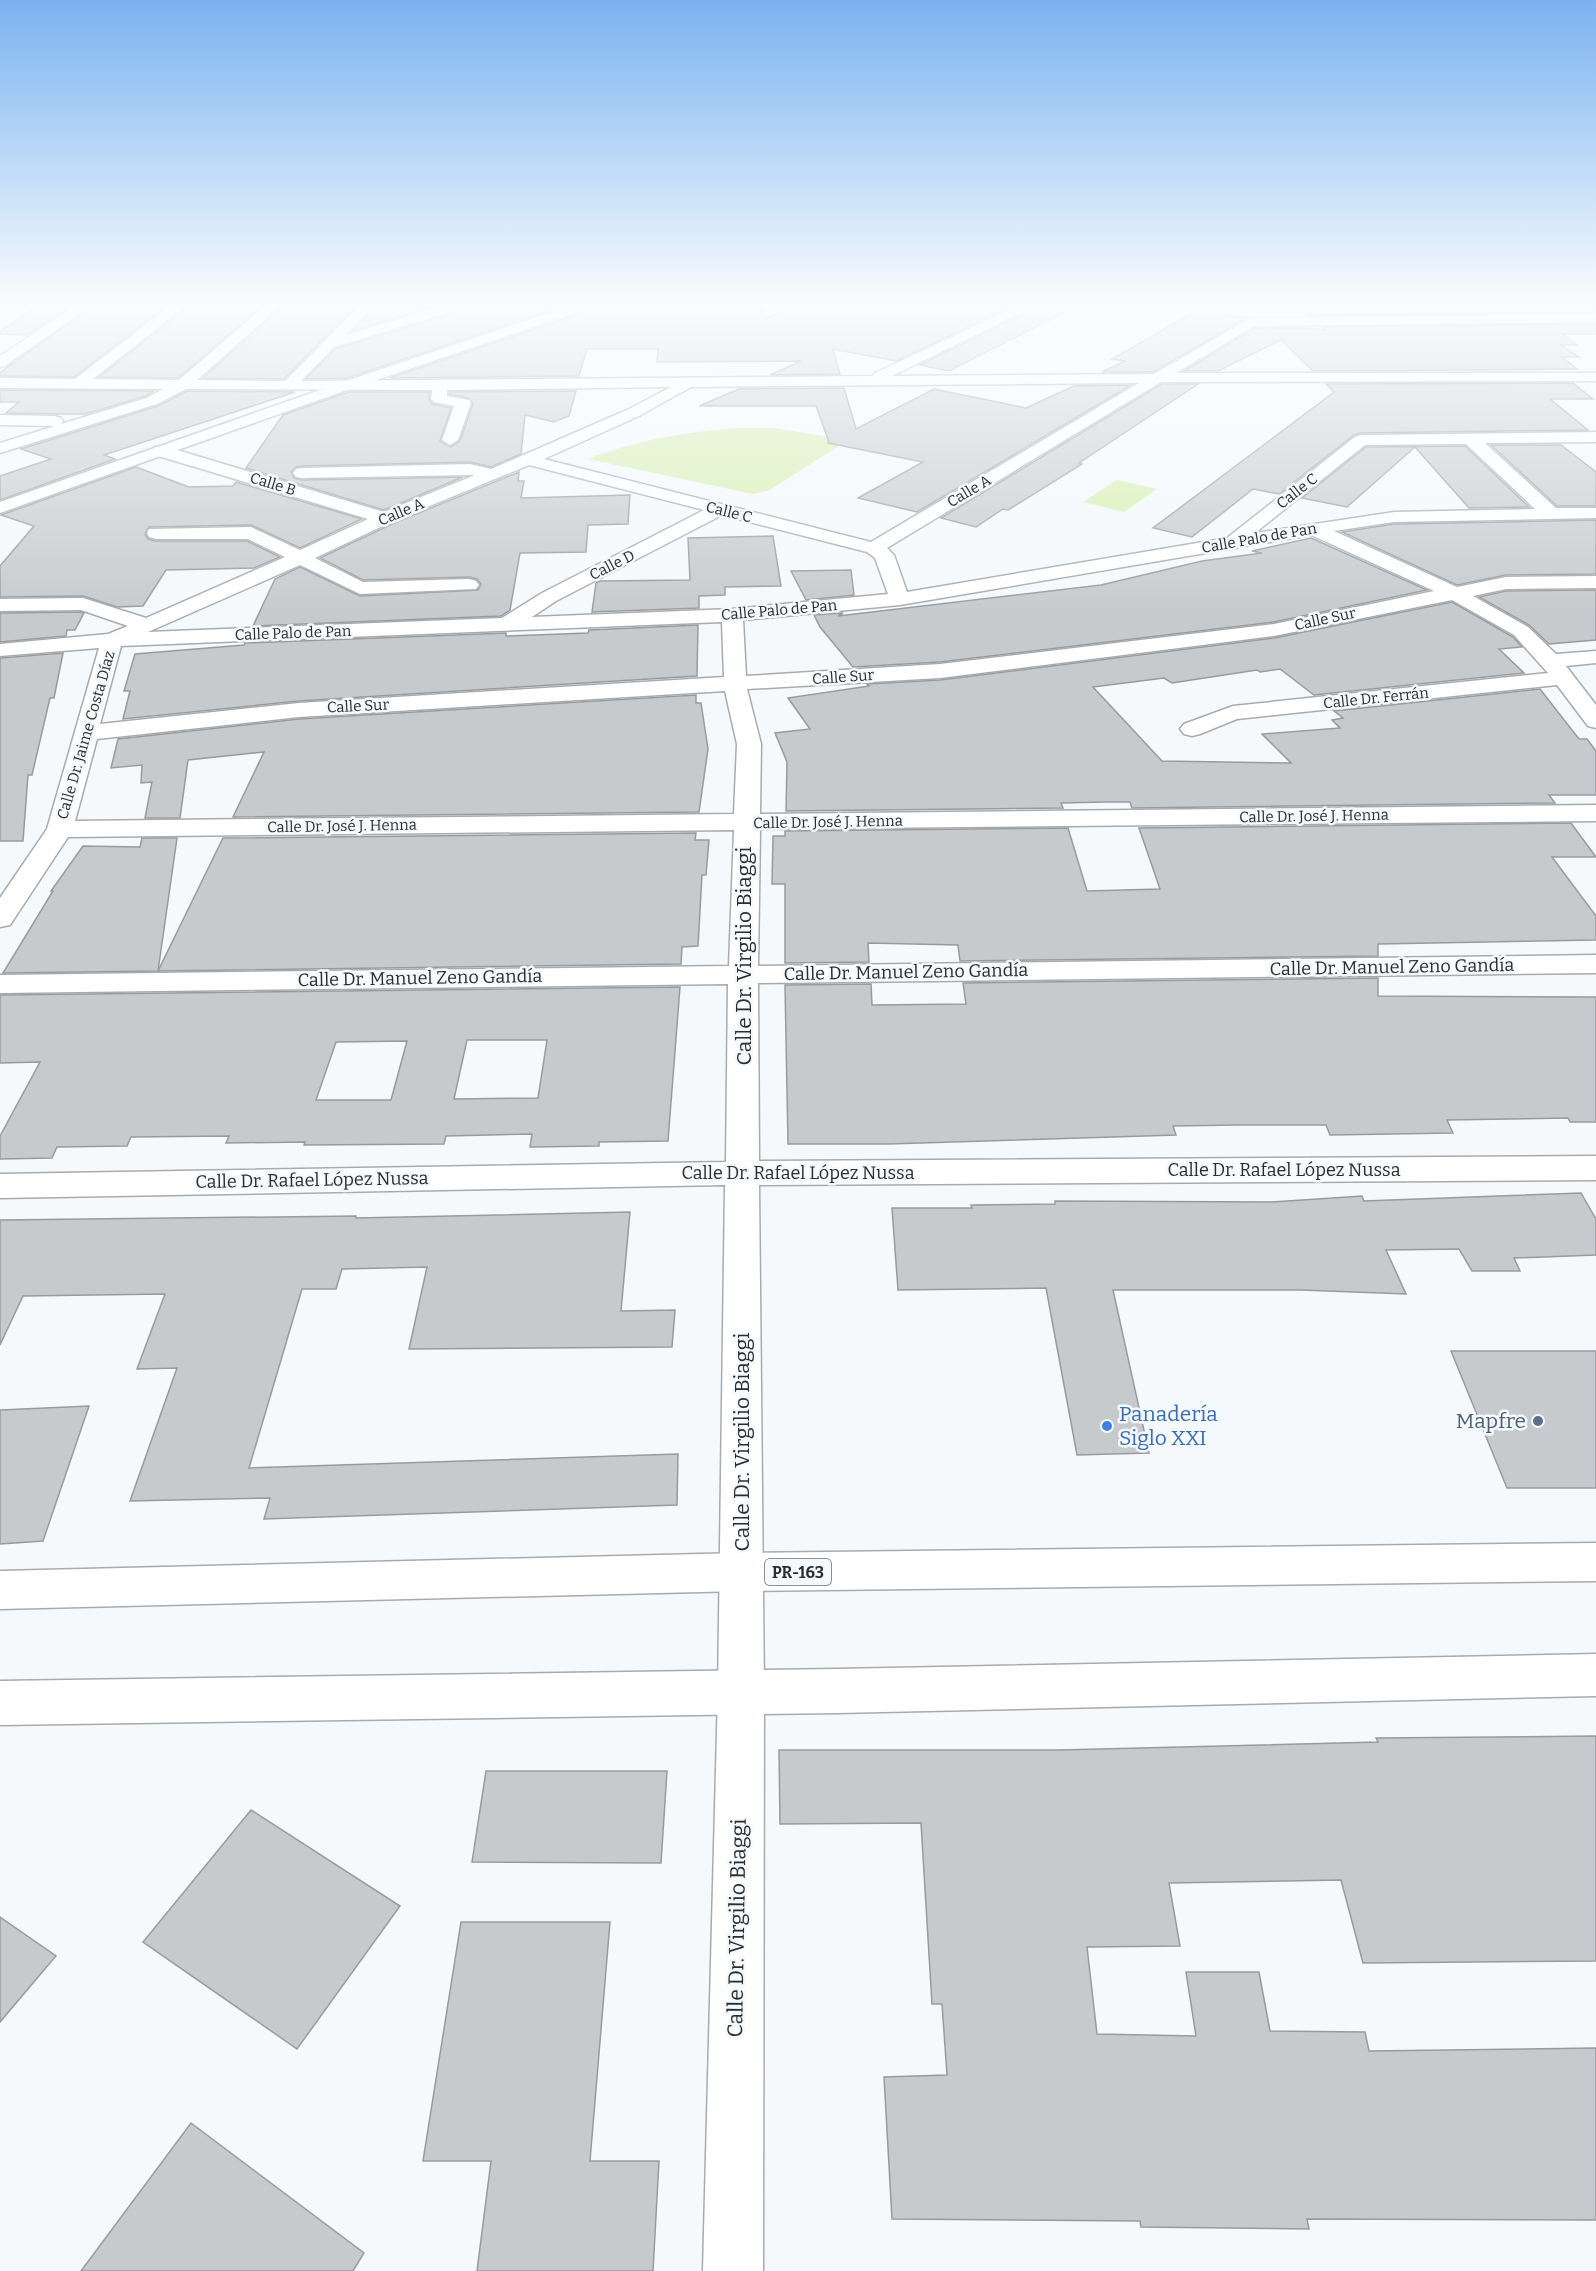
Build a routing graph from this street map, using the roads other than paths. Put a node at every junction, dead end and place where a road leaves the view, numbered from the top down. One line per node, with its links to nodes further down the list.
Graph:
1 (136, 406): 9 (street)
2 (288, 406): 14 (street)
3 (462, 406): 12 (street)
4 (646, 406): 7 (street, Calle A)
5 (1110, 406): 26 (street, Calle A)
6 (610, 408): 7 (street)
7 (633, 413): 15 (street, Calle A)
8 (0, 420): 9 (street)
9 (87, 421): 13 (street)
10 (1596, 437): 11 (street, Calle C)
11 (1470, 438): 21 (street); 25 (street, Calle C)
12 (450, 440)
13 (0, 448)
14 (161, 451): 18 (street); 22 (street, Calle B)
15 (528, 460): 17 (street, Calle A); 19 (street, Calle C)
16 (302, 473): 17 (street)
17 (493, 474): 22 (street, Calle A)
18 (0, 508)
19 (720, 509): 26 (street, Calle C); 34 (street, Calle D)
20 (1596, 513): 21 (street, Calle Palo de Pan)
21 (1551, 514): 23 (street, Calle Palo de Pan)
22 (385, 518): 27 (street, Calle A)
23 (1313, 529): 25 (street, Calle Palo de Pan); 30 (street)
24 (156, 533): 27 (street)
25 (1233, 542): 31 (street, Calle Palo de Pan)
26 (874, 548): 31 (street)
27 (300, 558): 29 (street); 35 (street, Calle A)
28 (1596, 582): 30 (street, Calle Sur)
29 (469, 585)
30 (1454, 593): 39 (street); 40 (street, Calle Sur)
31 (900, 599): 33 (street, Calle Palo de Pan)
32 (0, 605): 35 (street)
33 (732, 615): 34 (street, Calle Palo de Pan); 40 (street, Calle Dr. Virgilio Biaggi)
34 (507, 624): 36 (street, Calle Palo de Pan)
35 (147, 625): 36 (street, Calle A)
36 (112, 640): 37 (street, Calle Palo de Pan); 43 (street, Calle Dr. Jaime Costa Díaz)
37 (0, 650)
38 (1596, 657): 39 (street, Calle Dr. Ferrán)
39 (1556, 670): 41 (street); 42 (street, Calle Dr. Ferrán)
40 (735, 684): 43 (street, Calle Sur); 45 (street, Calle Dr. Virgilio Biaggi)
41 (1596, 720)
42 (1192, 729)
43 (85, 733): 46 (street, Calle Dr. Jaime Costa Díaz)
44 (1596, 813): 45 (street, Calle Dr. José J. Henna)
45 (746, 822): 46 (street, Calle Dr. José J. Henna); 49 (street, Calle Dr. Virgilio Biaggi)
46 (60, 829): 47 (street, Calle Dr. Jaime Costa Díaz)
47 (0, 920)
48 (1596, 964): 49 (street, Calle Dr. Manuel Zeno Gandía)
49 (743, 974): 50 (street, Calle Dr. Manuel Zeno Gandía); 52 (street, Calle Dr. Virgilio Biaggi)
50 (0, 984)
51 (1596, 1168): 52 (street, Calle Dr. Rafael López Nussa)
52 (744, 1173): 53 (street, Calle Dr. Rafael López Nussa); 55 (street, Calle Dr. Virgilio Biaggi)
53 (0, 1186)
54 (1596, 1563): 55 (street, PR-163)
55 (741, 1572): 56 (street, PR-163); 58 (street, Calle Dr. Virgilio Biaggi)
56 (0, 1590)
57 (1596, 1675): 58 (street)
58 (741, 1692): 59 (street); 60 (street, Calle Dr. Virgilio Biaggi)
59 (0, 1703)
60 (733, 2271)

